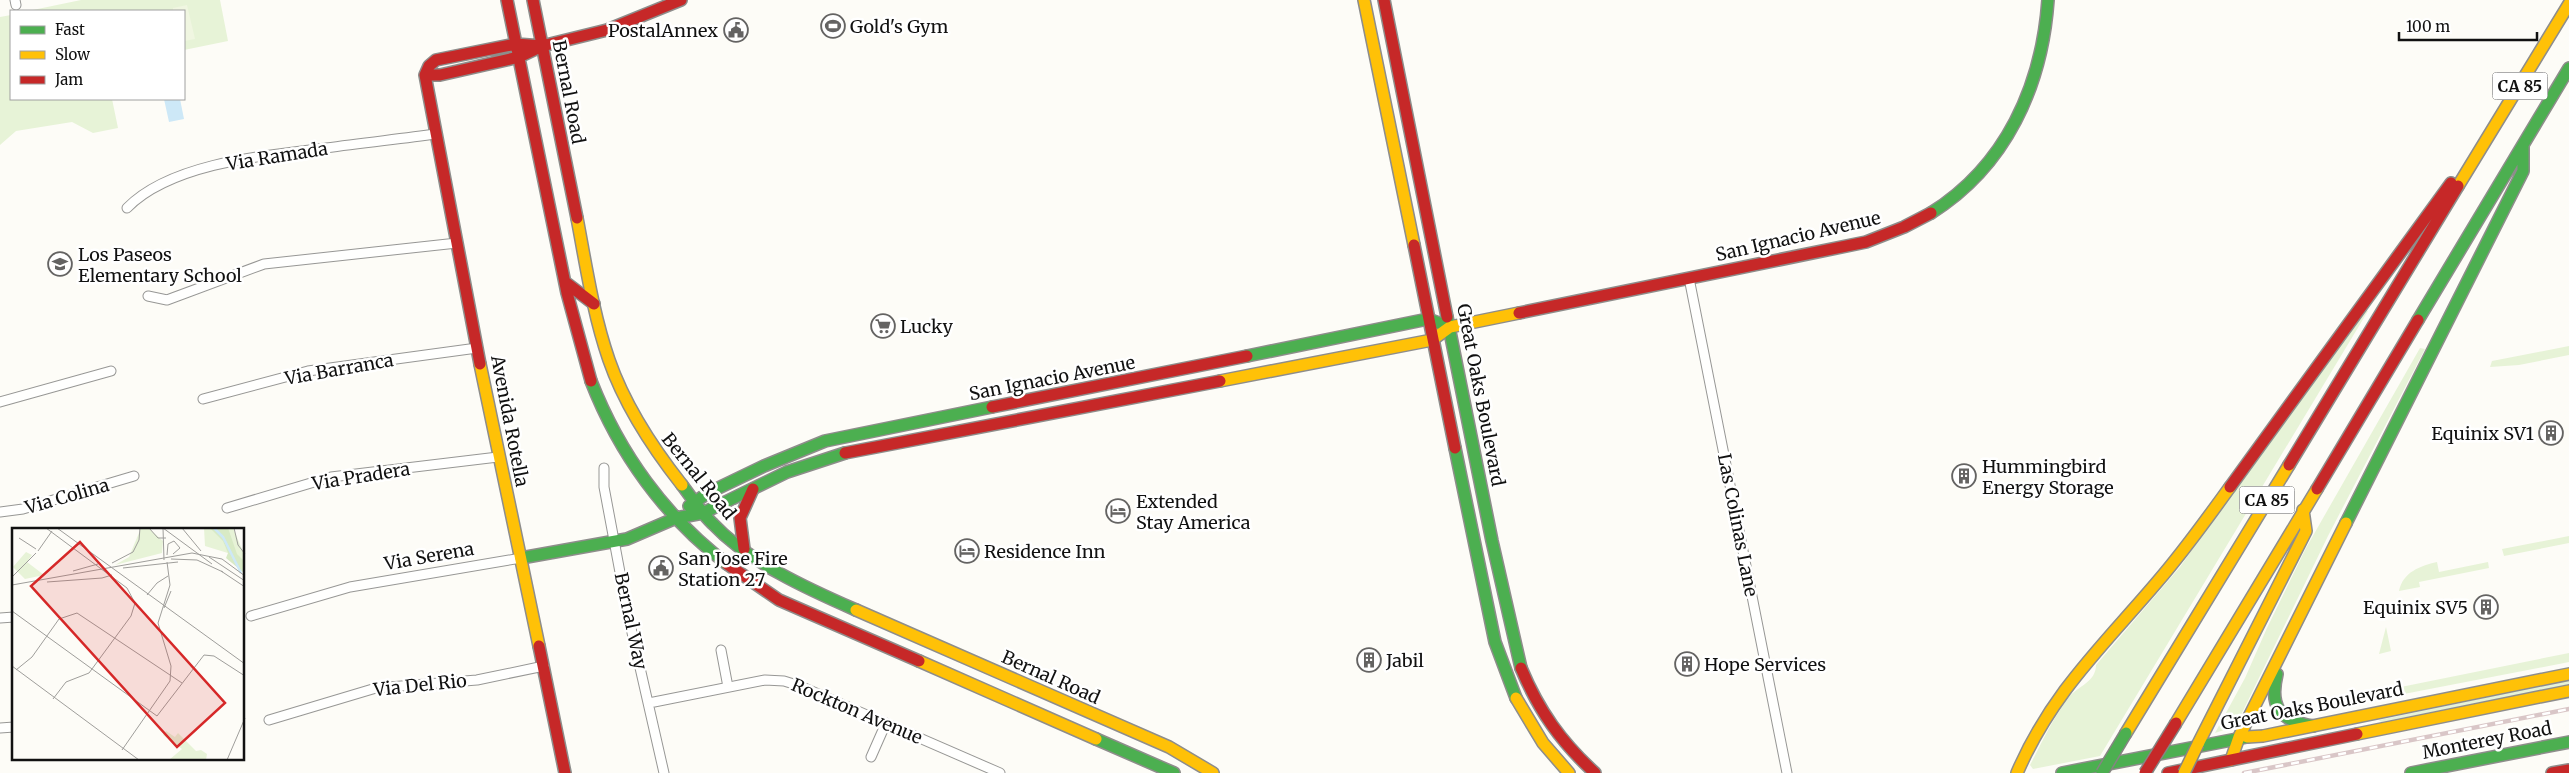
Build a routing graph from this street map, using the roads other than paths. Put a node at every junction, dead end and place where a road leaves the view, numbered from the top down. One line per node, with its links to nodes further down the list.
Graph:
1 (507, 0): 8 (main road)
2 (533, 0): 9 (main road, Bernal Road)
3 (681, 0): 9 (main road)
4 (1364, 0): 13 (main road, Great Oaks Boulevard)
5 (1384, 0): 14 (main road, Great Oaks Boulevard)
6 (2048, 0): 20 (main road, San Ignacio Avenue)
7 (2569, 4): 17 (main road, CA 85)
8 (516, 44): 9 (main road); 10 (main road); 12 (main road)
9 (542, 46): 10 (main road); 23 (main road, Bernal Road)
10 (519, 58): 12 (main road); 21 (main road)
11 (2569, 68): 16 (main road, CA 85)
12 (425, 75): 15 (main road, Avenida Rotella)
13 (1383, 93): 14 (main road); 24 (main road, Great Oaks Boulevard)
14 (1402, 97): 25 (main road, Great Oaks Boulevard)
15 (436, 134): 18 (street, Via Ramada); 19 (main road, Avenida Rotella)
16 (2523, 145): 39 (main road, CA 85); 49 (main road)
17 (2470, 167): 72 (main road); 74 (main road, CA 85, bridge)
18 (127, 208)
19 (457, 243): 22 (street); 27 (main road, Avenida Rotella)
20 (1688, 278): 25 (main road, San Ignacio Avenue); 71 (street, Las Colinas Lane)
21 (565, 282): 23 (main road); 42 (main road)
22 (148, 296)
23 (594, 304): 37 (main road, Bernal Road)
24 (1428, 319): 25 (main road); 26 (main road, Great Oaks Boulevard); 31 (main road, San Ignacio Avenue)
25 (1450, 327): 26 (main road, San Ignacio Avenue); 44 (main road, Great Oaks Boulevard)
26 (1432, 340): 32 (main road, San Ignacio Avenue); 45 (main road, Great Oaks Boulevard)
27 (477, 348): 29 (street, Via Barranca); 33 (main road, Avenida Rotella)
28 (111, 371): 30 (street)
29 (203, 399)
30 (0, 402)
31 (956, 414): 32 (street); 37 (main road, San Ignacio Avenue)
32 (955, 432): 36 (main road, San Ignacio Avenue)
33 (498, 457): 38 (street, Via Pradera); 47 (main road, Avenida Rotella)
34 (604, 468): 43 (street, Bernal Way)
35 (134, 476): 40 (street, Via Colina)
36 (753, 489): 41 (main road, San Ignacio Avenue); 46 (main road)
37 (694, 501): 41 (main road, Bernal Road); 42 (main road, San Ignacio Avenue)
38 (227, 508)
39 (2304, 510): 75 (main road, CA 85, bridge); 77 (main road, bridge)
40 (0, 512)
41 (703, 513): 42 (main road, San Ignacio Avenue); 46 (main road, Bernal Road)
42 (676, 518): 43 (main road, San Ignacio Avenue); 67 (main road)
43 (616, 542): 47 (main road, Via Serena); 55 (street, Bernal Way)
44 (1492, 542): 45 (main road); 70 (main road, Great Oaks Boulevard)
45 (1475, 545): 69 (main road, Great Oaks Boulevard)
46 (744, 549): 68 (main road, Bernal Road)
47 (521, 558): 48 (street, Via Serena); 51 (main road, Avenida Rotella)
48 (251, 616)
49 (2284, 648): 58 (main road); 59 (main road)
50 (720, 650): 53 (street)
51 (544, 666): 56 (street, Via Del Rio); 64 (main road, Avenida Rotella)
52 (2569, 674): 58 (main road, Great Oaks Boulevard)
53 (728, 687): 55 (street, Rockton Avenue); 57 (street, Rockton Avenue)
54 (2569, 691): 62 (main road, Great Oaks Boulevard)
55 (649, 703): 65 (street, Bernal Way)
56 (269, 720)
57 (886, 723): 61 (street); 66 (street, Rockton Avenue)
58 (2313, 726): 59 (main road, Great Oaks Boulevard)
59 (2239, 737): 62 (main road); 73 (main road, Great Oaks Boulevard)
60 (2569, 742): 78 (main road, Monterey Road)
61 (870, 757)
62 (2231, 760): 76 (main road, Great Oaks Boulevard)
63 (2569, 770): 79 (main road)
64 (565, 773)
65 (664, 773)
66 (1000, 773)
67 (1174, 773)
68 (1213, 773)
69 (1569, 773)
70 (1595, 773)
71 (1787, 773)
72 (2018, 773)
73 (2062, 773)
74 (2102, 773)
75 (2145, 773)
76 (2168, 773)
77 (2184, 773)
78 (2411, 773)
79 (2552, 773)

